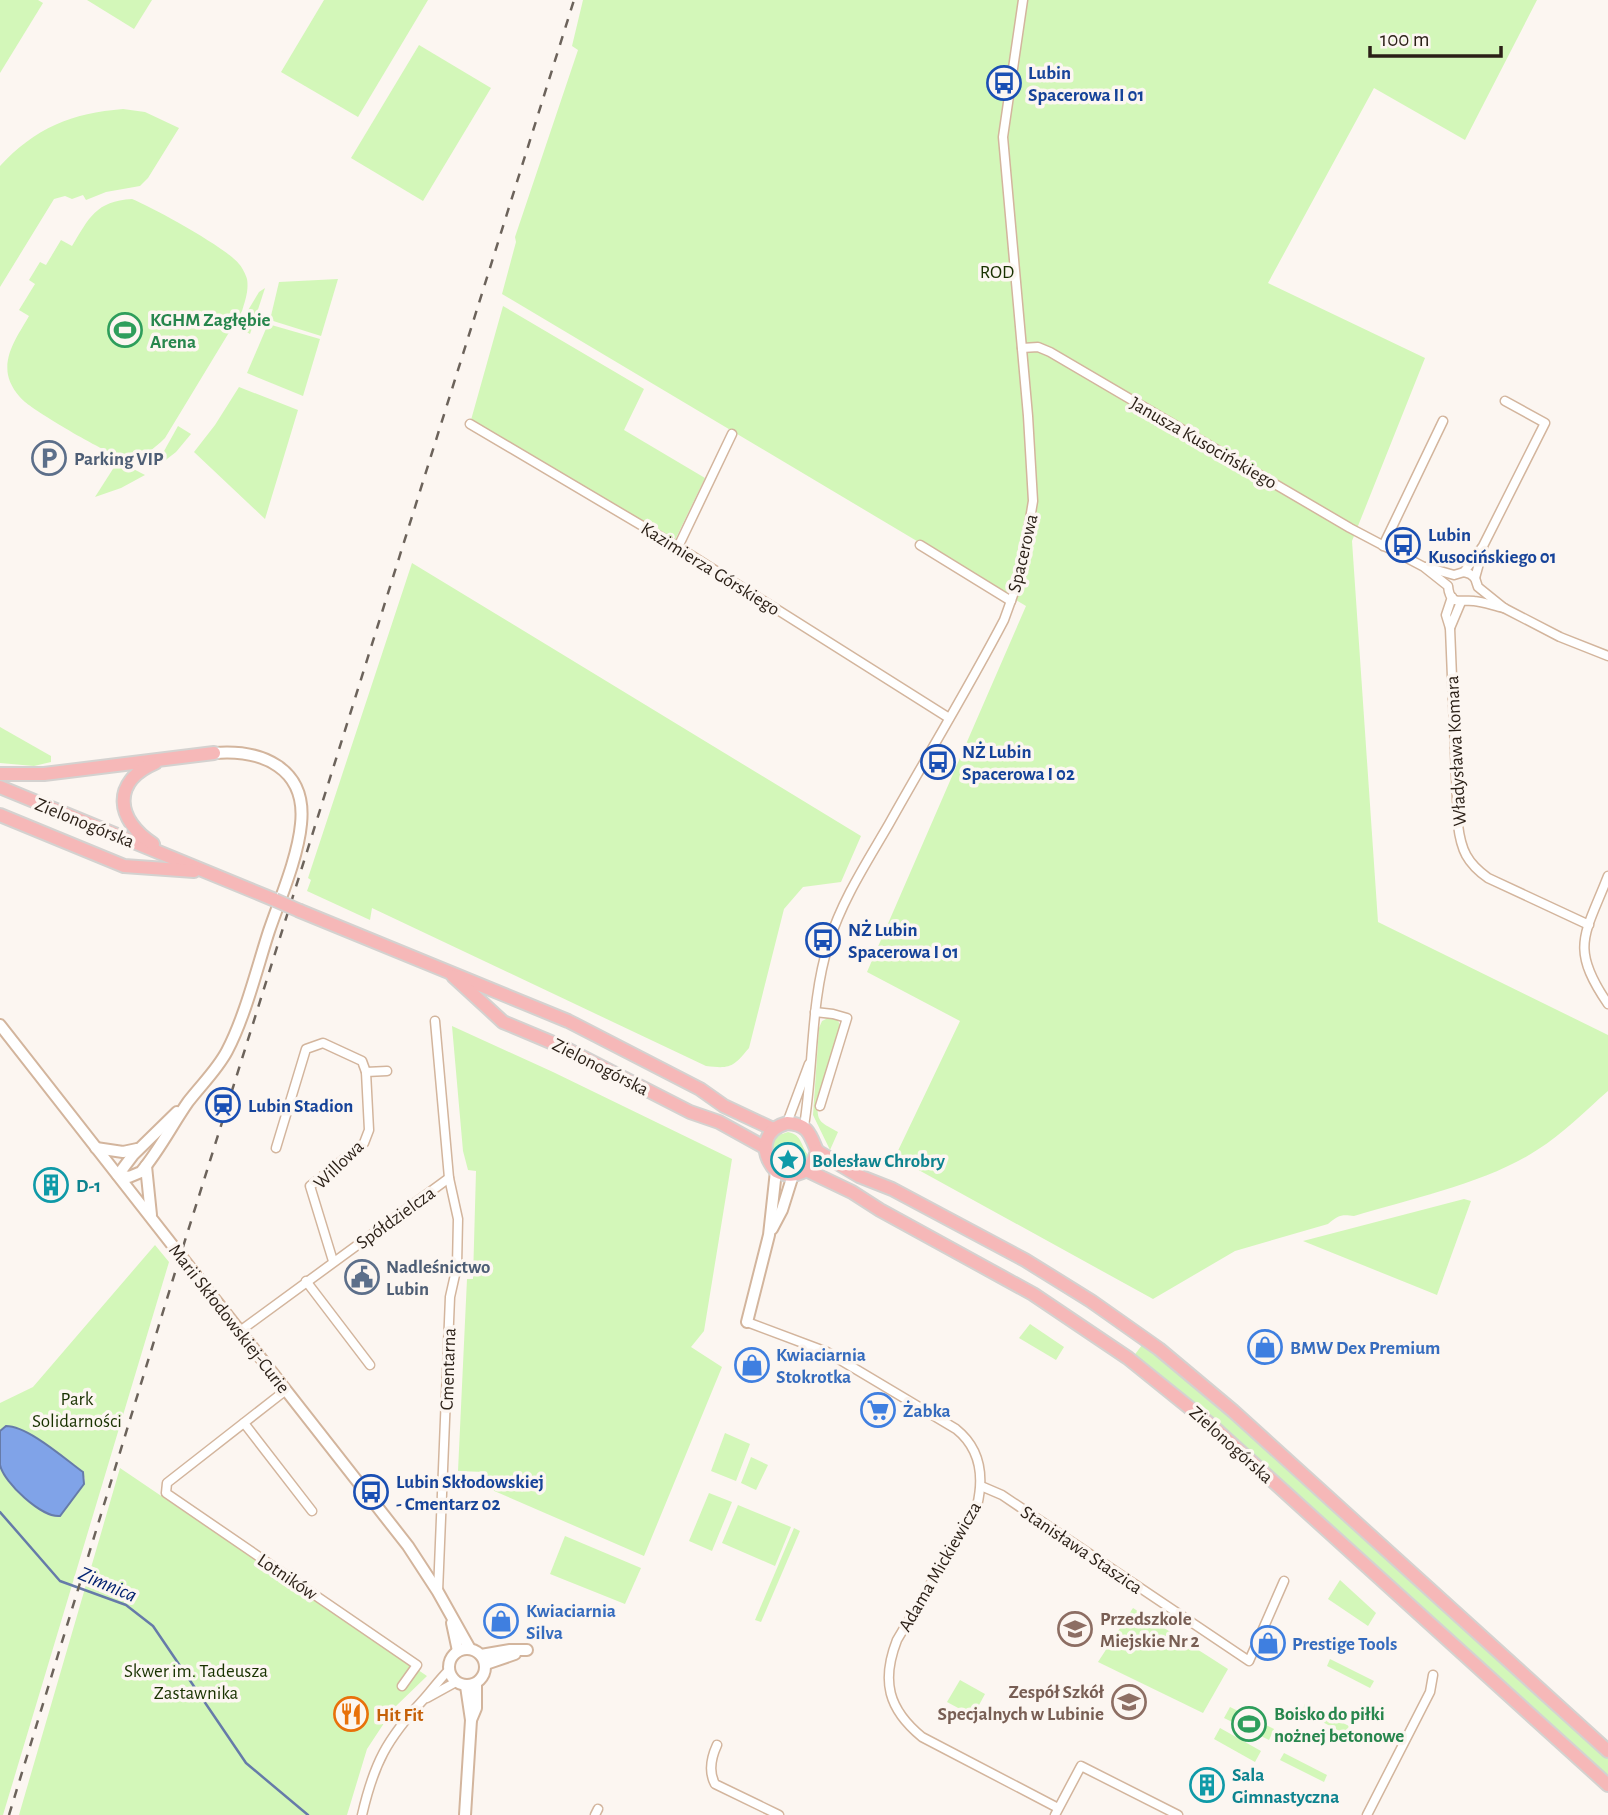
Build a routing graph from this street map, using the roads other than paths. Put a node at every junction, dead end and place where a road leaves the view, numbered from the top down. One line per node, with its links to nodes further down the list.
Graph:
1 (1023, 0): 2 (street, Spacerowa)
2 (1022, 348): 8 (street, Janusza Kusocińskiego); 18 (street, Spacerowa)
3 (1504, 401): 9 (street)
4 (1443, 421): 8 (street)
5 (470, 424): 10 (street, Kazimierza Górskiego)
6 (732, 434): 10 (street)
7 (920, 545): 18 (street)
8 (1383, 546): 11 (street, Janusza Kusocińskiego)
9 (1483, 546): 12 (street); 14 (street)
10 (678, 547): 23 (street, Kazimierza Górskiego)
11 (1424, 567): 13 (street); 15 (street)
12 (1464, 572): 13 (street); 14 (street)
13 (1454, 575): 15 (street)
14 (1476, 583): 17 (street); 20 (street)
15 (1448, 586): 16 (street)
16 (1451, 597): 19 (street); 21 (street, Władysława Komara)
17 (1471, 600): 19 (street); 20 (street)
18 (1011, 601): 23 (street, Spacerowa)
19 (1461, 602): 21 (street)
20 (1504, 608): 22 (street)
21 (1450, 628): 32 (street, Władysława Komara)
22 (1608, 656)
23 (949, 718): 35 (street, Spacerowa)
24 (214, 753): 25 (main road); 41 (street)
25 (164, 760): 26 (main road); 29 (main road)
26 (0, 774)
27 (0, 787): 29 (main road, Zielonogórska)
28 (0, 815): 30 (main road, Zielonogórska)
29 (184, 862): 30 (main road, Zielonogórska)
30 (209, 872): 33 (main road, Zielonogórska, bridge)
31 (1608, 876): 32 (street)
32 (1589, 925): 34 (street)
33 (447, 971): 45 (main road, Zielonogórska); 46 (main road, Zielonogórska)
34 (1608, 1004)
35 (815, 1012): 38 (street, Spacerowa); 42 (street)
36 (435, 1021): 56 (street, Cmentarna)
37 (0, 1025): 47 (street, Marii Skłodowskiej-Curie)
38 (810, 1061): 43 (street, Spacerowa); 44 (street, Spacerowa)
39 (387, 1071): 40 (street)
40 (366, 1072): 49 (street); 59 (street, Willowa)
41 (189, 1101): 48 (street); 51 (street)
42 (820, 1106)
43 (787, 1123): 44 (main road); 45 (main road)
44 (804, 1126): 50 (main road)
45 (773, 1129): 46 (main road)
46 (764, 1147): 53 (main road)
47 (96, 1148): 48 (street); 54 (street, Marii Skłodowskiej-Curie)
48 (140, 1148): 54 (street)
49 (276, 1148)
50 (817, 1151): 52 (main road); 79 (main road, Zielonogórska)
51 (146, 1166): 54 (street); 57 (street)
52 (806, 1170): 55 (main road); 80 (main road, Zielonogórska)
53 (776, 1171): 55 (main road); 58 (street)
54 (118, 1175): 57 (street, Marii Skłodowskiej-Curie)
55 (793, 1175): 58 (street)
56 (449, 1178): 59 (street, Spółdzielcza); 69 (street, Cmentarna)
57 (152, 1219): 62 (street, Marii Skłodowskiej-Curie)
58 (769, 1235): 61 (street)
59 (333, 1261): 60 (street, Spółdzielcza)
60 (306, 1281): 62 (street, Spółdzielcza); 63 (street)
61 (747, 1322): 66 (street, Adama Mickiewicza)
62 (240, 1331): 64 (street, Marii Skłodowskiej-Curie)
63 (370, 1365)
64 (286, 1390): 65 (street); 69 (street, Marii Skłodowskiej-Curie)
65 (244, 1423): 67 (street); 76 (street, Lotników)
66 (981, 1486): 68 (street, Stanisława Staszica); 81 (street, Adama Mickiewicza)
67 (312, 1511)
68 (1284, 1581)
69 (438, 1592): 70 (street, Marii Skłodowskiej-Curie)
70 (464, 1650): 72 (street); 73 (street)
71 (526, 1650): 72 (street)
72 (483, 1660): 75 (street)
73 (449, 1671): 75 (street); 77 (street)
74 (1433, 1675): 86 (street)
75 (466, 1684): 77 (street); 83 (street)
76 (402, 1686)
77 (424, 1699): 82 (street)
78 (717, 1745): 84 (street)
79 (1608, 1751)
80 (1608, 1785)
81 (1056, 1812): 85 (street)
82 (362, 1815)
83 (465, 1815)
84 (779, 1815)
85 (1178, 1815)
86 (1367, 1815)

